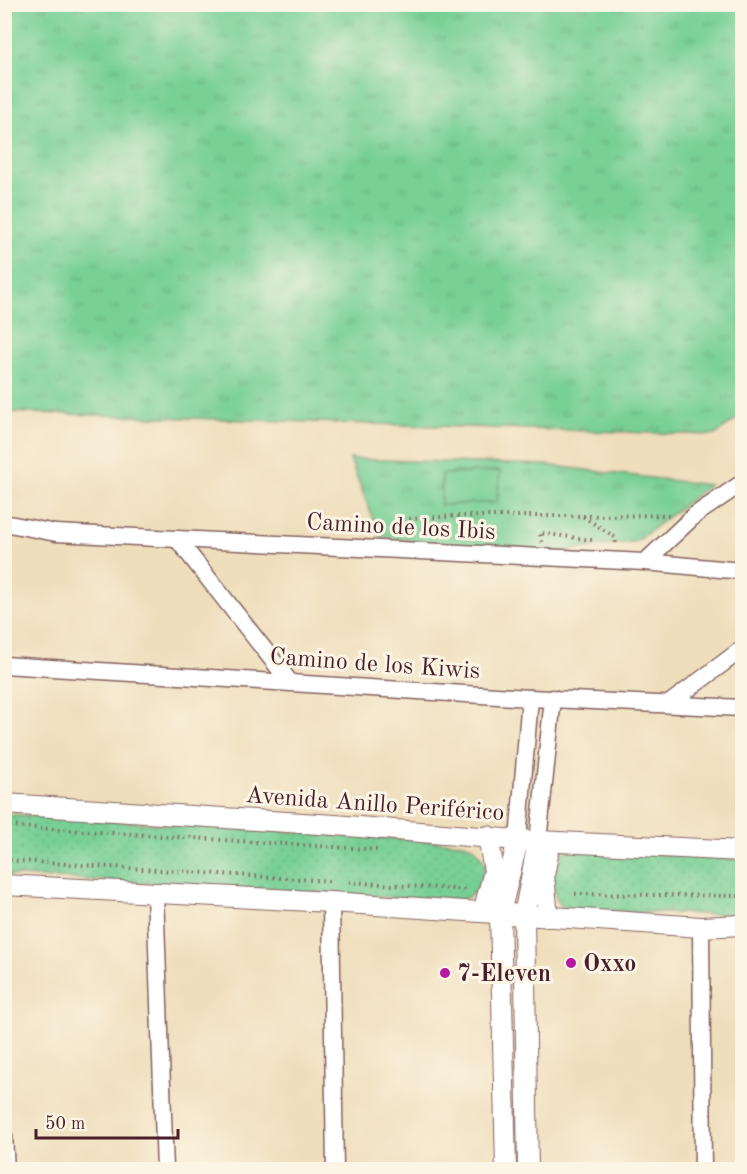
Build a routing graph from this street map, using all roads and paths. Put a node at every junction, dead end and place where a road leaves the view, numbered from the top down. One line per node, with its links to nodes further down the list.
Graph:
1 (742, 483): 2 (street)
2 (695, 515): 3 (path); 10 (street)
3 (582, 516): 5 (path); 9 (path)
4 (4, 523): 6 (street, Camino de los Ibis)
5 (403, 539)
6 (178, 540): 9 (street, Camino de los Ibis); 14 (street)
7 (532, 544): 8 (path)
8 (544, 552)
9 (619, 562): 10 (street, Camino de los Ibis)
10 (645, 562): 11 (street, Camino de los Ibis)
11 (742, 571)
12 (742, 649): 17 (street)
13 (4, 665): 14 (street, Camino de los Kiwis)
14 (289, 681): 15 (street, Camino de los Kiwis)
15 (530, 698): 16 (street, Camino de los Kiwis); 22 (street)
16 (553, 698): 17 (street, Camino de los Kiwis); 23 (street)
17 (670, 703): 18 (street, Camino de los Kiwis)
18 (742, 708)
19 (4, 804): 21 (street, Avenida Anillo Periférico)
20 (4, 826): 24 (path)
21 (488, 836): 22 (street, Avenida Anillo Periférico); 33 (street)
22 (518, 840): 23 (street, Avenida Anillo Periférico); 33 (street)
23 (546, 841): 25 (street, Avenida Anillo Periférico); 34 (street); 35 (street)
24 (384, 850)
25 (742, 851)
26 (4, 860): 28 (path)
27 (4, 885): 29 (street)
28 (468, 890)
29 (155, 892): 32 (street); 40 (street)
30 (575, 894): 31 (path)
31 (742, 896)
32 (331, 902): 33 (street); 41 (street)
33 (492, 912): 34 (street); 42 (street)
34 (524, 916): 35 (street); 43 (street)
35 (548, 917): 37 (street)
36 (742, 925): 37 (street)
37 (701, 927): 44 (street)
38 (4, 1136): 39 (street)
39 (6, 1170)
40 (165, 1170)
41 (335, 1170)
42 (506, 1170)
43 (528, 1170)
44 (703, 1170)

